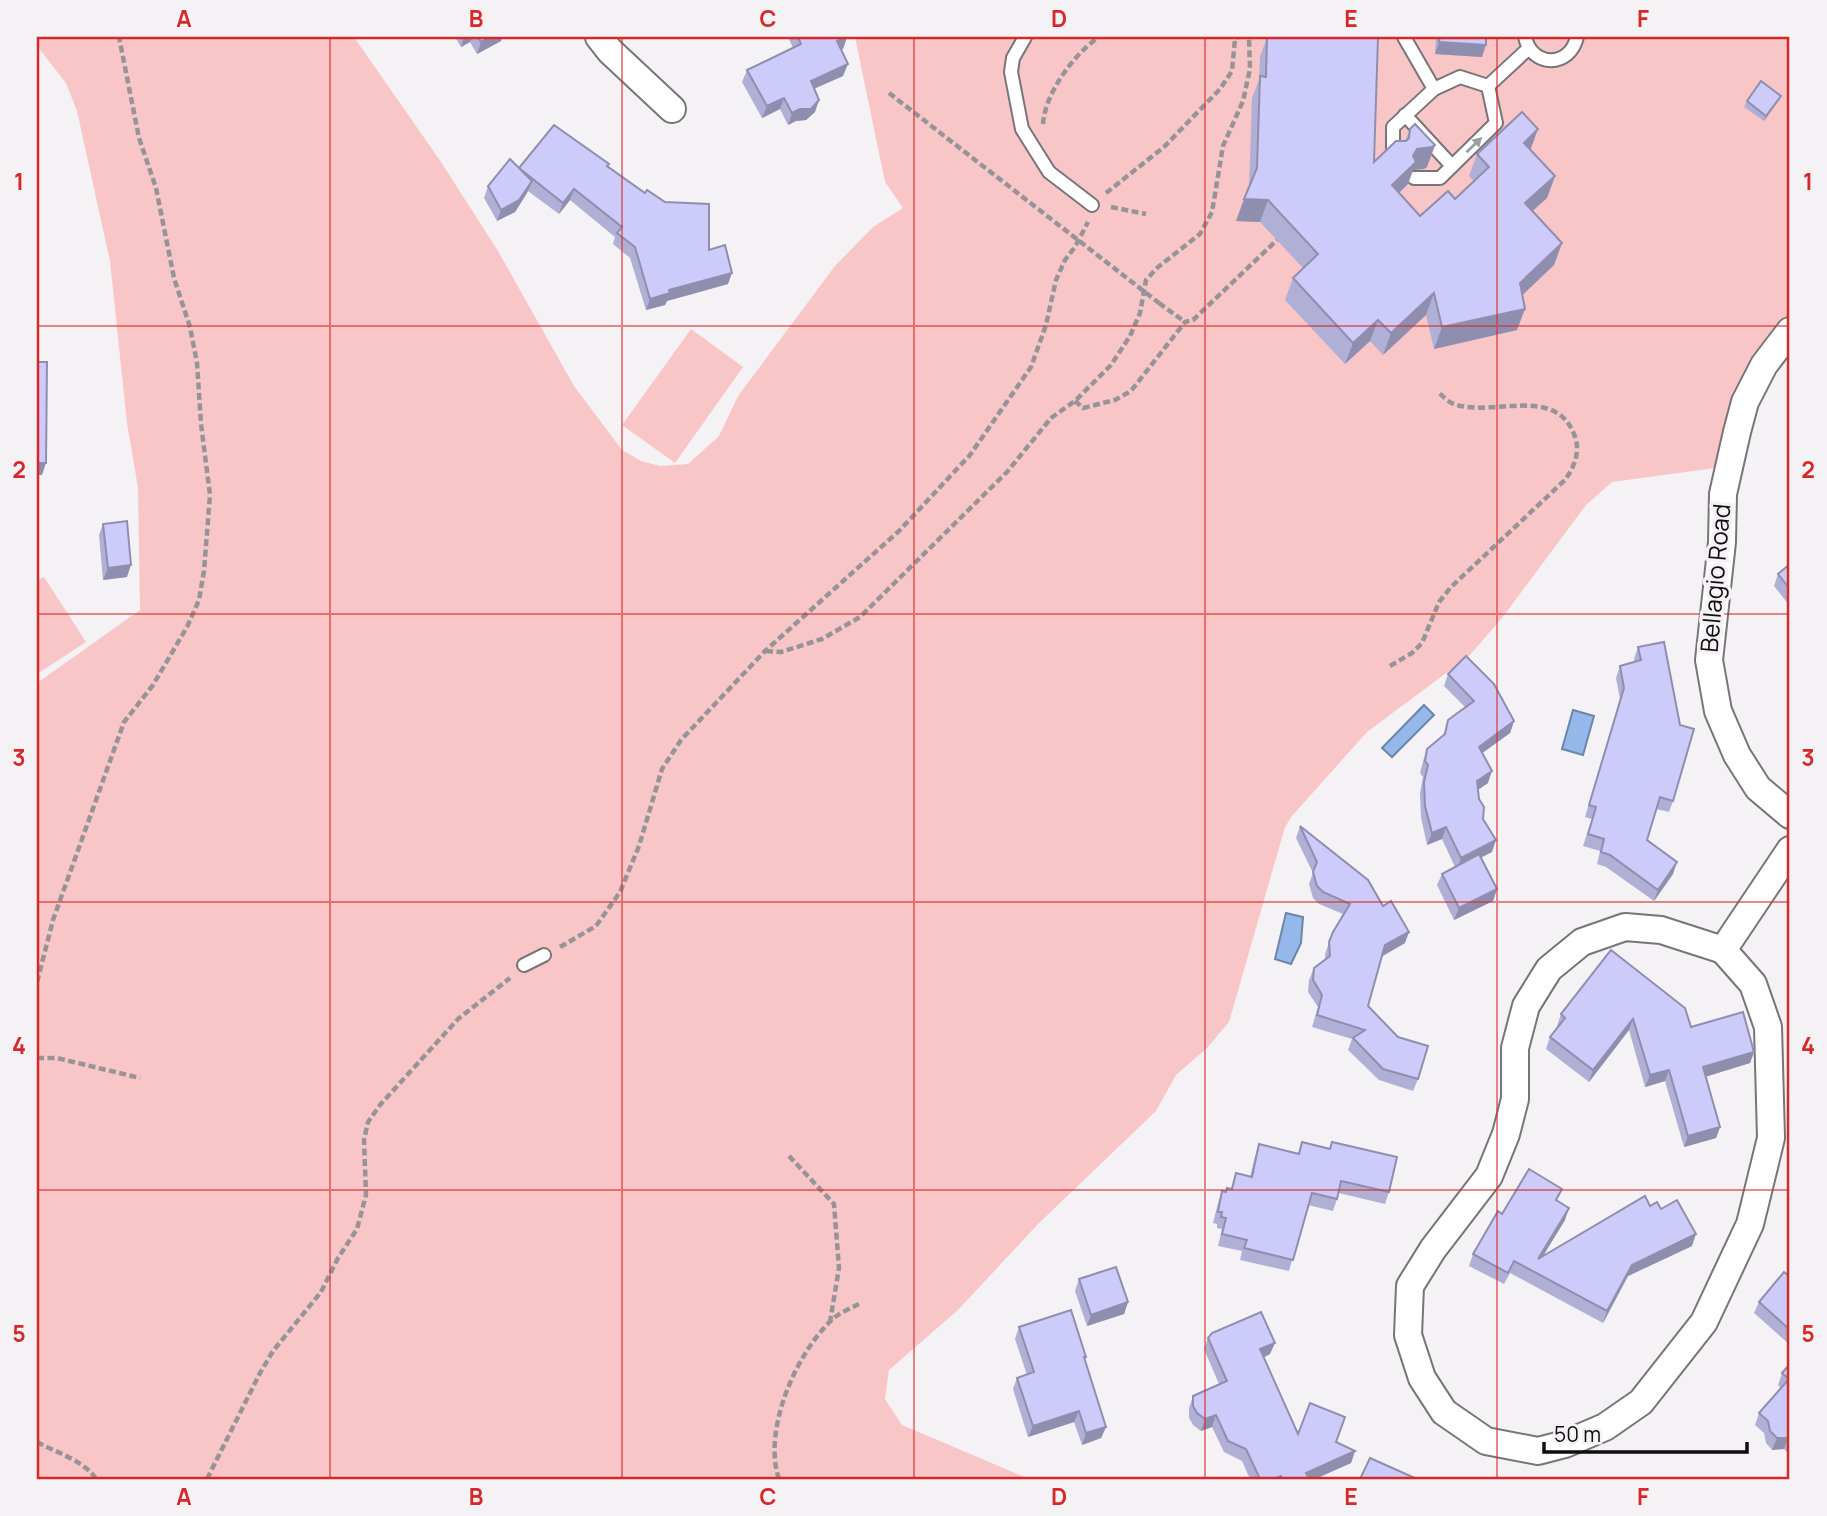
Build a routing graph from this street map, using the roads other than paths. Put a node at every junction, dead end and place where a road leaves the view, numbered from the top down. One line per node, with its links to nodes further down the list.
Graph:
1 (599, 37): 8 (street)
2 (1025, 37): 13 (lane)
3 (1404, 37): 7 (lane)
4 (1577, 37): 5 (lane)
5 (1527, 43): 6 (lane)
6 (1488, 86): 7 (lane); 11 (lane, one-way to 6)
7 (1434, 89): 9 (lane)
8 (672, 109)
9 (1405, 115): 10 (lane); 11 (lane)
10 (1393, 156)
11 (1452, 166): 12 (lane)
12 (1414, 178)
13 (1092, 205)
14 (1790, 331): 15 (street, Bellagio Road)
15 (1790, 815)
16 (1790, 850): 17 (street)
17 (1723, 950): 17 (street)
18 (544, 955): 19 (lane)
19 (524, 965)

